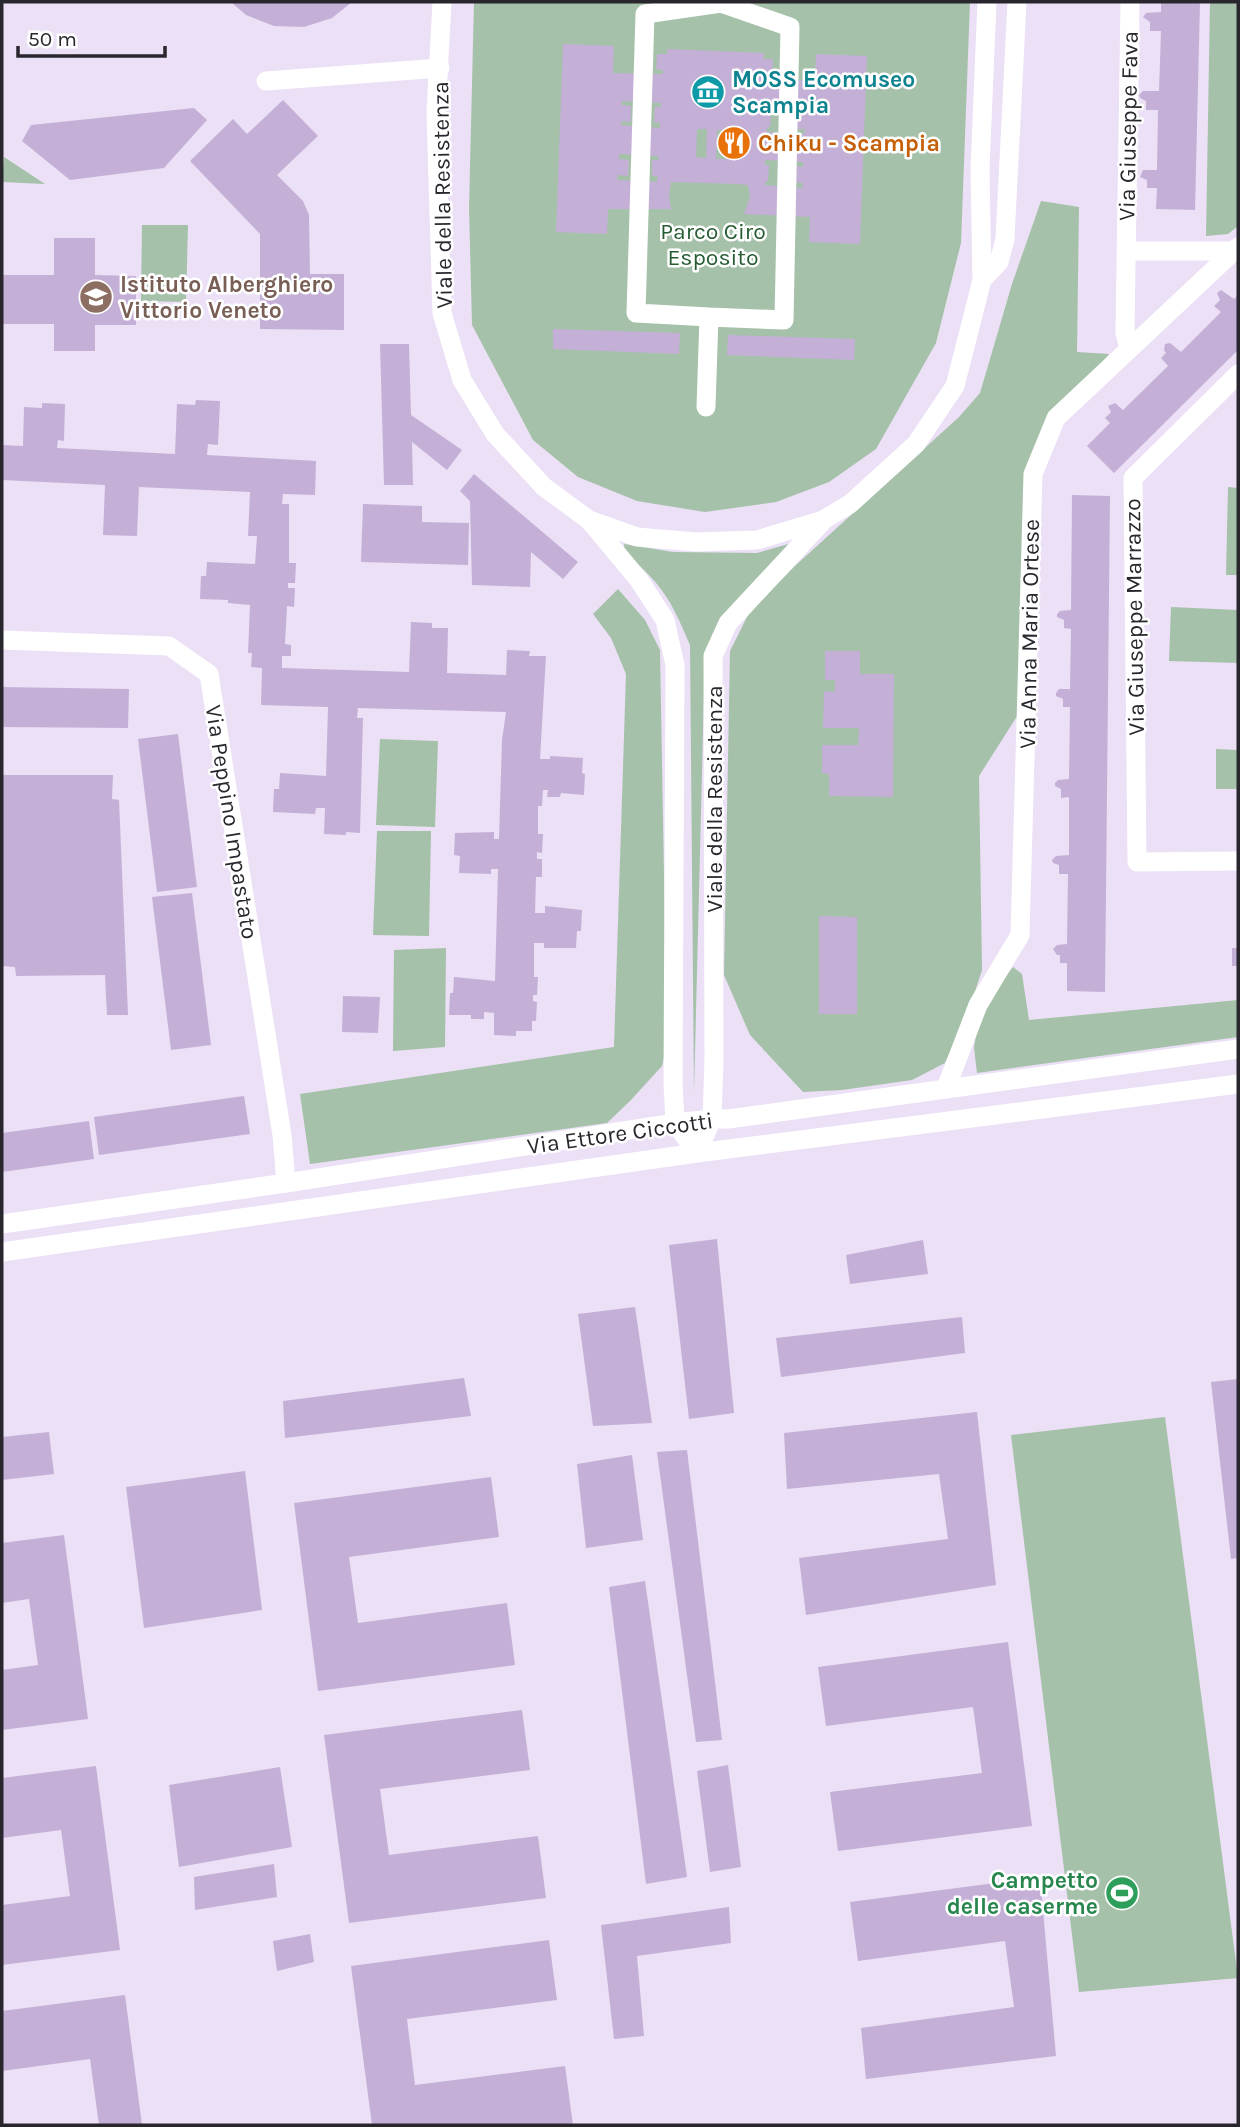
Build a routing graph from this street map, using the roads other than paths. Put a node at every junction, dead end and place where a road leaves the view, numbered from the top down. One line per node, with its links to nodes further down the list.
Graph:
1 (442, 2): 5 (street, Viale della Resistenza)
2 (987, 2): 9 (street, Viale della Resistenza)
3 (1017, 2): 9 (street, Viale della Resistenza)
4 (1130, 2): 8 (street, Via Giuseppe Fava)
5 (440, 68): 6 (street, Viale della Resistenza); 14 (street, Viale della Resistenza)
6 (266, 82)
7 (1236, 249): 8 (street, Via Giuseppe Fava); 11 (street, Via Anna Maria Ortese)
8 (1127, 251): 11 (street, Via Giuseppe Fava)
9 (982, 280): 15 (street, Viale della Resistenza)
10 (709, 317): 10 (street); 13 (street)
11 (1129, 348): 20 (street, Via Anna Maria Ortese)
12 (1238, 374): 17 (street, Via Giuseppe Marrazzo)
13 (706, 407)
14 (589, 520): 15 (street, Viale della Resistenza); 22 (street, Viale della Resistenza)
15 (823, 520): 21 (street, Viale della Resistenza)
16 (2, 640): 24 (street, Via Peppino Impastato)
17 (1238, 861)
18 (1238, 1049): 20 (street, Via Ettore Ciccotti)
19 (1238, 1084): 23 (street, Via Ettore Ciccotti)
20 (946, 1088): 21 (street, Via Ettore Ciccotti)
21 (712, 1119): 22 (street, Via Ettore Ciccotti); 23 (street)
22 (676, 1123): 23 (street); 24 (street, Via Ettore Ciccotti)
23 (697, 1153): 26 (street, Via Ettore Ciccotti)
24 (286, 1183): 25 (street, Via Ettore Ciccotti)
25 (2, 1224)
26 (2, 1252)

